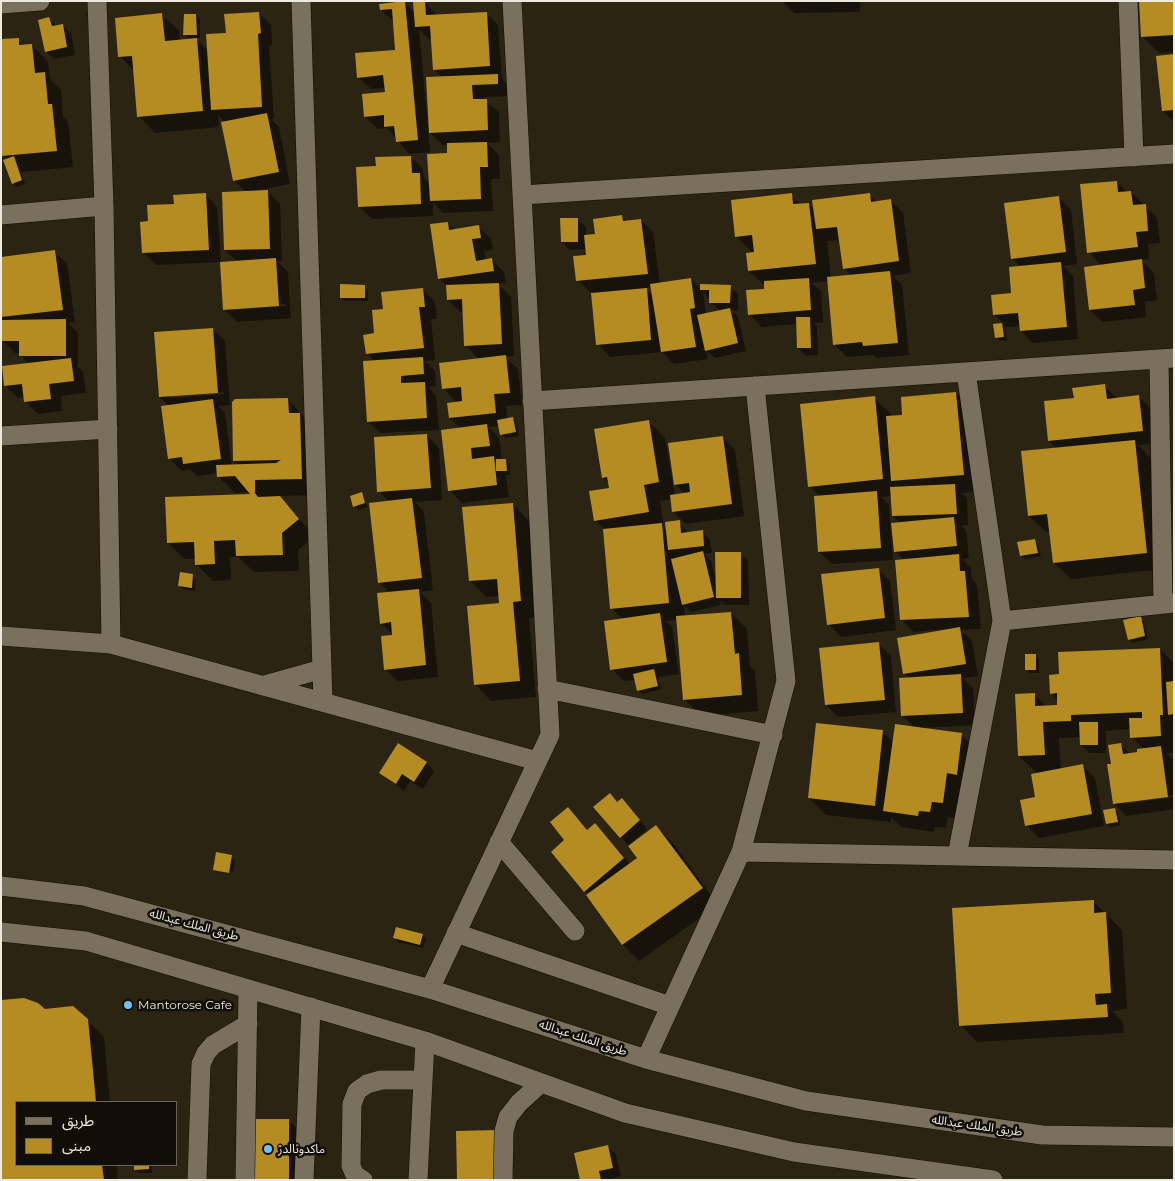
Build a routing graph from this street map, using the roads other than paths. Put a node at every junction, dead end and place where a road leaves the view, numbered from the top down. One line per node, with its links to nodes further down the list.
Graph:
1 (40, 1): 6 (street)
2 (97, 1): 10 (street)
3 (301, 1): 22 (street)
4 (512, 1): 9 (street)
5 (1128, 1): 8 (street)
6 (1, 4)
7 (1174, 154): 8 (street)
8 (1134, 157): 9 (street)
9 (522, 195): 15 (street)
10 (104, 206): 11 (street); 16 (street)
11 (1, 215)
12 (1166, 359): 13 (street); 18 (street)
13 (966, 372): 14 (street); 19 (street)
14 (755, 386): 15 (street); 26 (street)
15 (532, 401): 24 (street)
16 (108, 429): 17 (street); 21 (street)
17 (1, 436)
18 (1168, 604): 19 (street)
19 (1002, 621): 30 (street)
20 (1, 636): 21 (street)
21 (111, 644): 23 (street)
22 (322, 669): 23 (street); 25 (street)
23 (263, 685): 25 (street)
24 (547, 689): 26 (street); 27 (street)
25 (323, 701): 27 (street)
26 (773, 735): 29 (street)
27 (537, 761): 28 (street)
28 (499, 842): 33 (street); 35 (street)
29 (741, 852): 30 (street); 38 (street)
30 (957, 856): 31 (street)
31 (1174, 860)
32 (1, 886): 37 (street, طريق الملك عبدالله)
33 (575, 931)
34 (1, 932): 36 (street)
35 (456, 933): 37 (street); 38 (street)
36 (248, 989): 39 (street); 40 (street)
37 (430, 989): 42 (street, طريق الملك عبدالله)
38 (670, 1006): 42 (street)
39 (311, 1007): 41 (street); 49 (street)
40 (248, 1024): 47 (street); 48 (street)
41 (425, 1041): 43 (street); 44 (street)
42 (646, 1059): 45 (street, طريق الملك عبدالله)
43 (423, 1080): 50 (street); 51 (street)
44 (541, 1083): 46 (street); 52 (street)
45 (1174, 1137)
46 (917, 1174): 53 (street)
47 (197, 1180)
48 (245, 1180)
49 (304, 1180)
50 (362, 1180)
51 (418, 1180)
52 (503, 1180)
53 (993, 1180)

